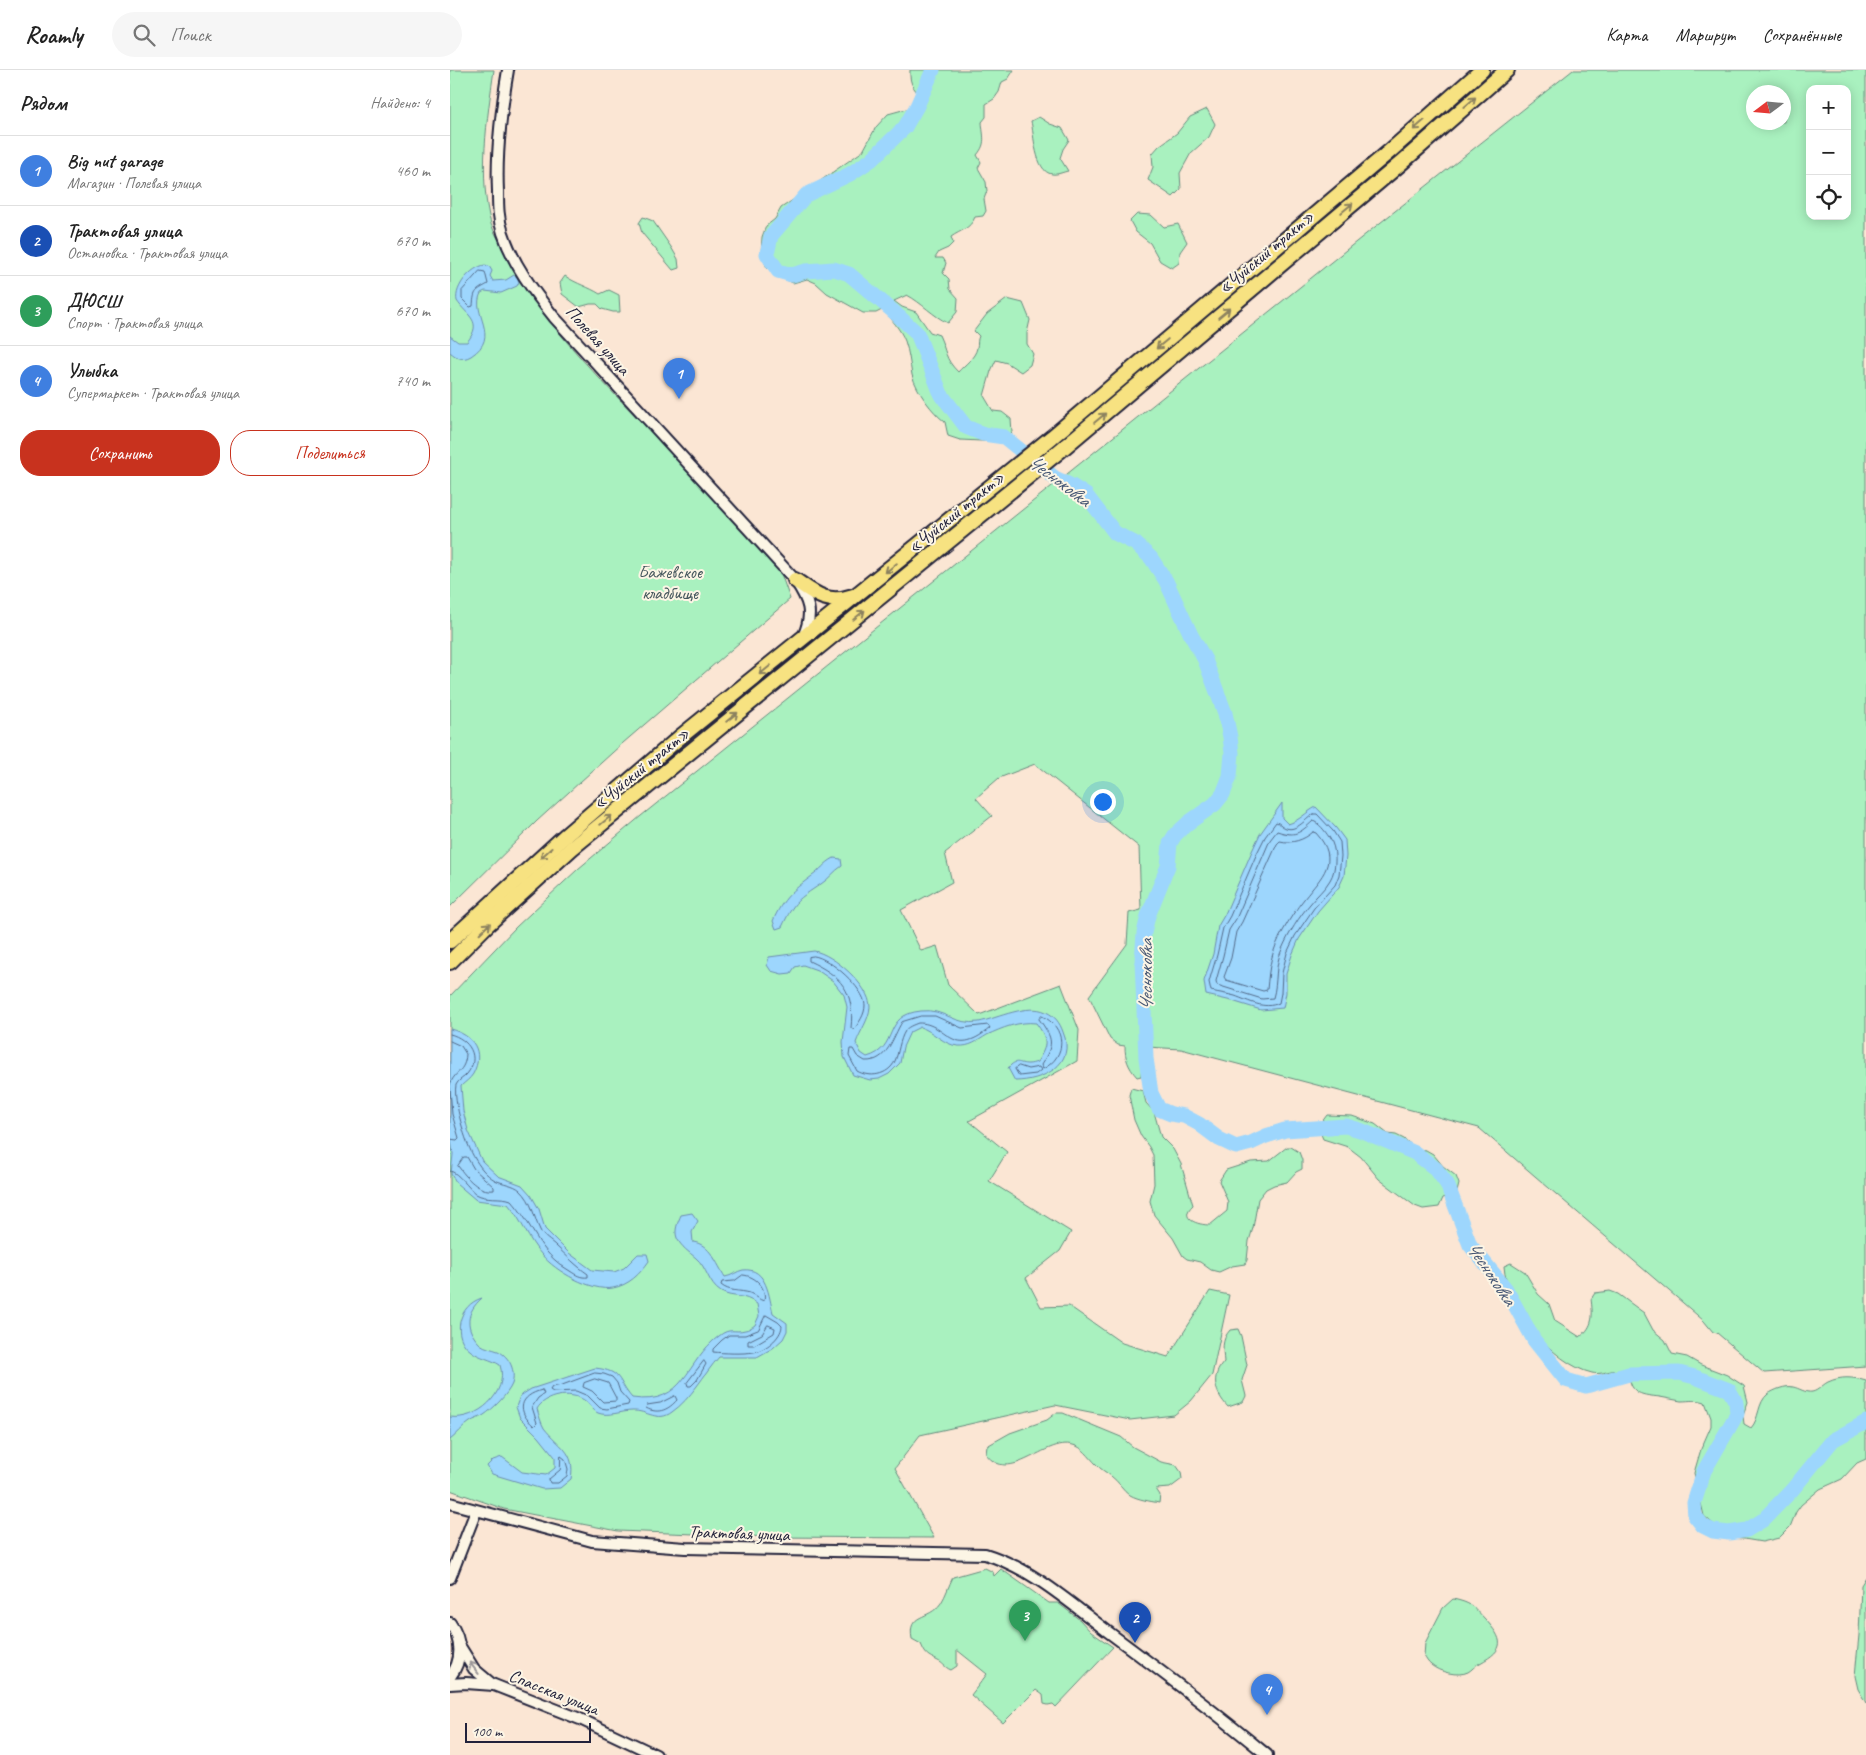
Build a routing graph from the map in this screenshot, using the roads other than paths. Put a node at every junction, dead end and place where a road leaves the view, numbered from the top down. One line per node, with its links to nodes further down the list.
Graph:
1 (508, 70): 4 (street, Полевая улица)
2 (1482, 70): 5 (highway, «Чуйский тракт», one-way to 5)
3 (1506, 70): 8 (highway, «Чуйский тракт», one-way to 3)
4 (795, 580): 5 (highway); 6 (street, Полевая улица)
5 (860, 593): 6 (highway, «Чуйский тракт»)
6 (801, 641): 7 (highway, «Чуйский тракт», one-way to 7)
7 (450, 940)
8 (450, 962)
9 (450, 1502): 10 (street, Трактовая улица)
10 (476, 1511): 11 (street); 18 (street, Трактовая улица)
11 (450, 1577)
12 (450, 1623): 13 (street, Спасская улица)
13 (460, 1645): 14 (street); 16 (street, Спасская улица, one-way to 13)
14 (450, 1677)
15 (450, 1684): 16 (street, Спасская улица)
16 (494, 1685): 17 (street, Спасская улица)
17 (656, 1755)
18 (1268, 1755)

